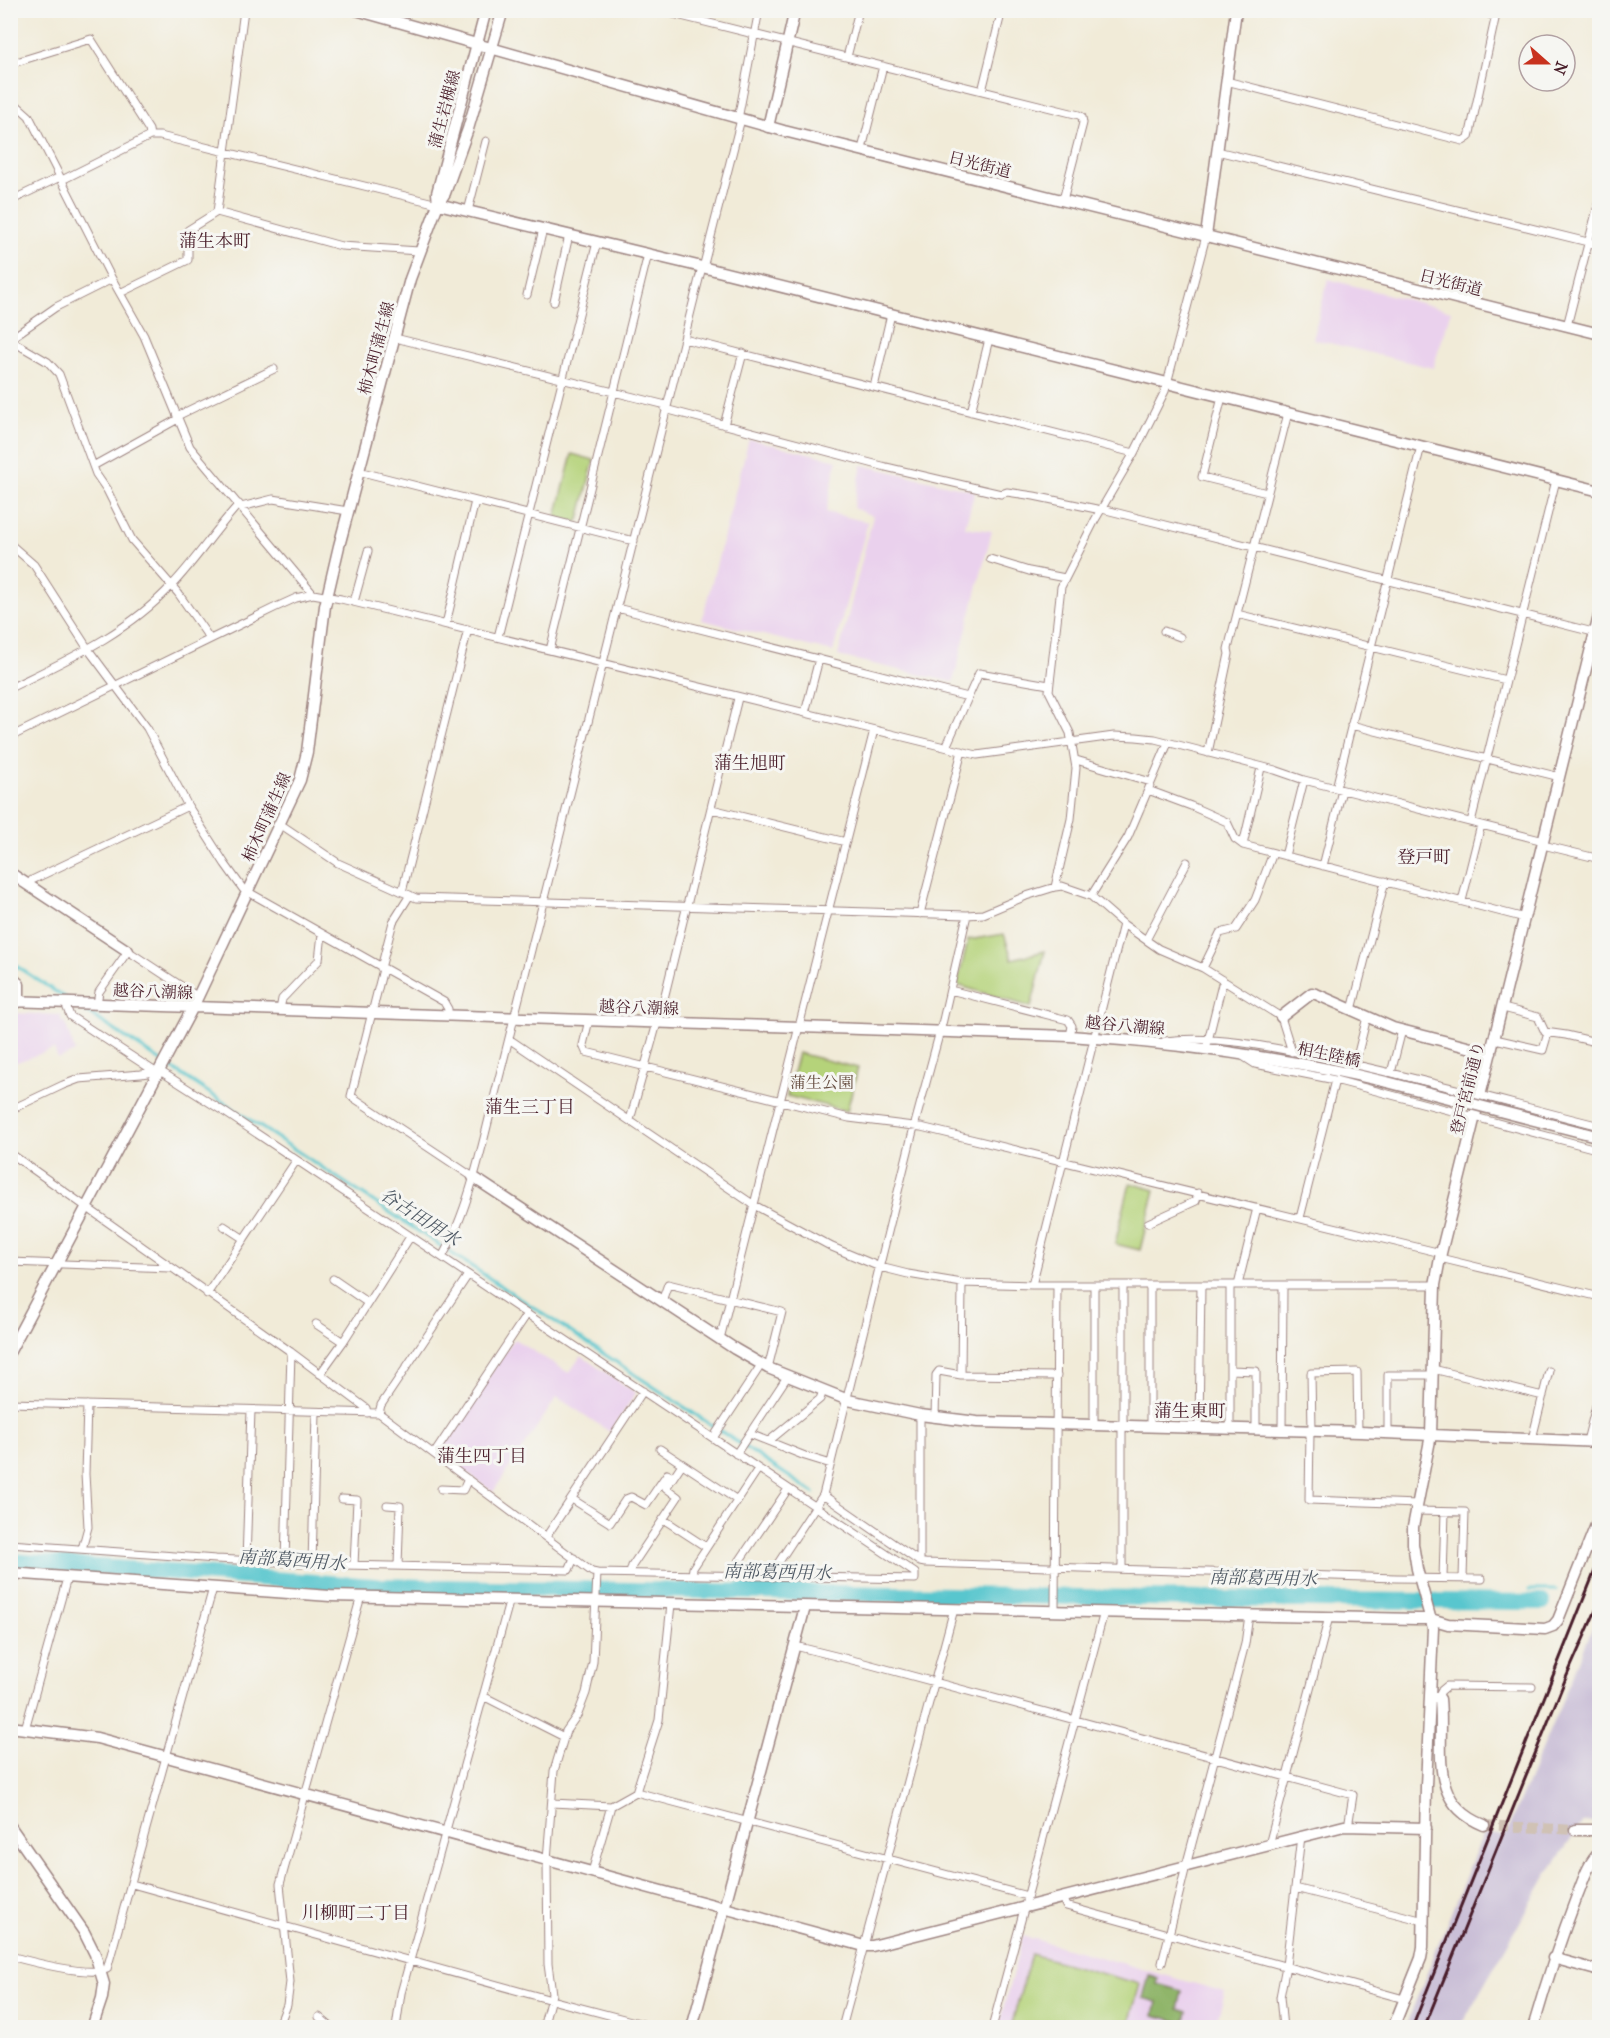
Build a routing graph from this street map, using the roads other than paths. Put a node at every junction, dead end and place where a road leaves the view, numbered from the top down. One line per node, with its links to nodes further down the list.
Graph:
1 (244, 10): 29 (street)
2 (357, 10): 15 (street, 日光街道)
3 (486, 10): 15 (street, 蒲生岩槻線)
4 (503, 10): 16 (street)
5 (657, 10): 13 (street)
6 (759, 10): 13 (street)
7 (795, 10): 14 (street)
8 (859, 10): 17 (street)
9 (1002, 10): 21 (street)
10 (1236, 10): 20 (street)
11 (1474, 10): 12 (street)
12 (1496, 13): 20 (street)
13 (754, 35): 14 (street); 23 (street)
14 (788, 43): 17 (street); 24 (street)
15 (476, 44): 16 (street, 日光街道); 34 (street, 蒲生岩槻線)
16 (492, 49): 23 (street, 日光街道); 34 (street)
17 (847, 57): 19 (street)
18 (10, 64): 25 (street)
19 (883, 66): 21 (street); 27 (street)
20 (1226, 81): 28 (street)
21 (982, 91): 32 (street)
22 (10, 99): 30 (street)
23 (740, 119): 24 (street, 日光街道); 46 (street)
24 (768, 127): 27 (street, 日光街道)
25 (150, 136): 29 (street); 30 (street)
26 (486, 141): 35 (street)
27 (862, 149): 32 (street, 日光街道)
28 (1217, 151): 40 (street); 42 (street)
29 (226, 153): 34 (street); 36 (street)
30 (61, 178): 33 (street); 47 (street)
31 (1599, 197): 42 (street)
32 (1063, 200): 40 (street, 日光街道)
33 (10, 201)
34 (438, 204): 35 (street); 37 (street, 蒲生岩槻線)
35 (468, 211): 38 (street)
36 (217, 212): 44 (street); 48 (street)
37 (434, 216): 44 (street, 柿木町蒲生線)
38 (543, 229): 39 (street); 49 (street)
39 (569, 235): 41 (street); 50 (street)
40 (1206, 236): 52 (street, 日光街道); 61 (street)
41 (597, 242): 45 (street); 60 (street)
42 (1587, 242): 43 (street); 52 (street)
43 (1599, 245)
44 (419, 251): 54 (street, 柿木町蒲生線)
45 (648, 254): 46 (street); 63 (street)
46 (703, 267): 51 (street); 55 (street)
47 (112, 279): 48 (street); 57 (street)
48 (120, 293): 68 (street)
49 (527, 295)
50 (554, 302)
51 (891, 314): 56 (street); 62 (street)
52 (1567, 326): 53 (street, 日光街道)
53 (1599, 334)
54 (395, 338): 60 (street); 73 (street, 柿木町蒲生線)
55 (684, 339): 58 (street); 65 (street)
56 (989, 339): 61 (street); 66 (street)
57 (10, 340): 72 (street)
58 (743, 353): 62 (street); 69 (street)
59 (274, 369): 68 (street)
60 (562, 380): 63 (street); 81 (street)
61 (1167, 383): 64 (street); 71 (street)
62 (874, 387): 66 (street)
63 (613, 391): 65 (street); 82 (street)
64 (1222, 397): 67 (street); 76 (street)
65 (666, 407): 69 (street); 83 (street)
66 (971, 412): 71 (street)
67 (1288, 413): 70 (street); 76 (street)
68 (178, 418): 72 (street); 78 (street)
69 (724, 425): 79 (street)
70 (1421, 446): 74 (street); 89 (street)
71 (1134, 453): 79 (street)
72 (93, 466): 90 (street)
73 (358, 471): 77 (street); 80 (street, 柿木町蒲生線)
74 (1556, 480): 75 (street); 97 (street)
75 (1599, 491)
76 (1267, 493): 85 (street)
77 (475, 501): 81 (street); 98 (street)
78 (240, 506): 80 (street); 90 (street); 91 (street)
79 (1101, 510): 85 (street); 88 (street)
80 (348, 511): 92 (street, 柿木町蒲生線)
81 (528, 514): 82 (street); 102 (street)
82 (579, 527): 83 (street); 107 (street)
83 (634, 541): 94 (street)
84 (10, 544): 106 (street)
85 (1254, 547): 89 (street); 96 (street)
86 (368, 551): 93 (street)
87 (990, 559): 88 (street)
88 (1065, 578): 112 (street)
89 (1388, 581): 97 (street); 105 (street)
90 (172, 585): 104 (street); 106 (street)
91 (313, 594): 92 (street); 104 (street)
92 (327, 597): 93 (street); 135 (street, 柿木町蒲生線)
93 (354, 602): 98 (street)
94 (617, 608): 108 (street); 109 (street)
95 (1599, 612): 101 (street, 登戸宮前通り)
96 (1237, 614): 105 (street); 124 (street)
97 (1522, 614): 101 (street); 110 (street)
98 (446, 624): 99 (street)
99 (468, 629): 102 (street); 149 (street)
100 (1164, 632): 103 (street)
101 (1598, 633): 128 (street, 登戸宮前通り)
102 (498, 637): 107 (street)
103 (1180, 637)
104 (210, 639): 111 (street)
105 (1371, 647): 110 (street); 117 (street)
106 (88, 649): 111 (street); 113 (street)
107 (550, 650): 109 (street)
108 (819, 659): 114 (street); 116 (street)
109 (602, 663): 115 (street); 154 (street)
110 (1506, 680): 125 (street)
111 (116, 685): 119 (street); 132 (street)
112 (1049, 685): 114 (street); 120 (street)
113 (10, 688)
114 (968, 697): 122 (street)
115 (738, 698): 116 (street); 133 (street)
116 (805, 713): 118 (street)
117 (1351, 725): 125 (street); 131 (street)
118 (874, 730): 122 (street); 137 (street)
119 (10, 737)
120 (1073, 741): 121 (street); 123 (street); 126 (street)
121 (1168, 743): 124 (street); 130 (street)
122 (946, 747): 123 (street)
123 (962, 751): 157 (street)
124 (1208, 753): 127 (street)
125 (1487, 759): 128 (street); 134 (street)
126 (1076, 760): 130 (street); 148 (street)
127 (1261, 768): 129 (street); 139 (street)
128 (1560, 777): 138 (street, 登戸宮前通り)
129 (1304, 780): 131 (street); 141 (street)
130 (1149, 786): 139 (street); 152 (street)
131 (1339, 789): 134 (street); 144 (street)
132 (188, 806): 147 (street); 150 (street)
133 (712, 809): 137 (street); 155 (street)
134 (1471, 822): 136 (street)
135 (280, 824): 149 (street); 150 (street, 柿木町蒲生線)
136 (1481, 825): 138 (street); 153 (street)
137 (846, 842): 156 (street)
138 (1543, 843): 142 (street); 159 (street, 登戸宮前通り)
139 (1243, 845): 140 (street)
140 (1273, 853): 141 (street); 164 (street)
141 (1285, 856): 144 (street)
142 (1599, 859)
143 (1187, 862): 162 (street)
144 (1323, 866): 146 (street)
145 (10, 873): 147 (street)
146 (1385, 881): 153 (street); 175 (street)
147 (29, 885): 163 (street)
148 (1054, 887): 152 (street); 158 (street)
149 (402, 892): 151 (street)
150 (248, 893): 161 (street); 170 (street, 柿木町蒲生線)
151 (410, 895): 154 (street); 165 (street)
152 (1092, 896): 160 (street)
153 (1462, 901): 159 (street)
154 (543, 902): 155 (street); 178 (street)
155 (686, 906): 156 (street); 182 (street)
156 (827, 909): 157 (street); 183 (street)
157 (920, 914): 158 (street)
158 (967, 915): 168 (street)
159 (1525, 918): 173 (street, 登戸宮前通り)
160 (1123, 924): 162 (street); 188 (street)
161 (322, 934): 165 (street); 174 (street)
162 (1146, 940): 164 (street)
163 (128, 951): 170 (street); 172 (street)
164 (1203, 968): 167 (street)
165 (382, 969): 176 (street); 177 (street)
166 (10, 976): 169 (street)
167 (1223, 980): 179 (street); 192 (street)
168 (950, 990): 185 (street); 187 (street)
169 (15, 1001): 171 (street, 越谷八潮線)
170 (195, 1002): 172 (street, 越谷八潮線); 174 (street, 越谷八潮線); 199 (street, 柿木町蒲生線)
171 (65, 1003): 172 (street, 越谷八潮線); 199 (street)
172 (97, 1004)
173 (1503, 1008): 186 (street); 189 (street, 登戸宮前通り)
174 (280, 1010): 176 (street, 越谷八潮線)
175 (1352, 1010): 179 (street); 180 (street)
176 (373, 1013): 177 (street, 越谷八潮線); 214 (street)
177 (448, 1015): 178 (street, 越谷八潮線)
178 (515, 1017): 181 (street, 越谷八潮線); 190 (street)
179 (1281, 1017): 193 (street)
180 (1367, 1017): 184 (street); 197 (street)
181 (589, 1020): 182 (street, 越谷八潮線); 198 (street)
182 (658, 1023): 183 (street, 越谷八潮線); 198 (street)
183 (799, 1027): 185 (street, 越谷八潮線); 203 (street)
184 (1402, 1030): 195 (street); 200 (street)
185 (940, 1031): 187 (street, 越谷八潮線); 207 (street)
186 (1548, 1033): 189 (street); 191 (street)
187 (1071, 1036): 188 (street, 越谷八潮線)
188 (1094, 1038): 192 (street, 越谷八潮線); 213 (street)
189 (1495, 1039): 195 (street, 登戸宮前通り)
190 (509, 1040): 206 (street); 214 (street)
191 (1599, 1043)
192 (1207, 1045): 193 (street); 194 (street, 越谷八潮線)
193 (1292, 1052): 197 (street)
194 (1239, 1053): 196 (street, 越谷八潮線); 201 (street)
195 (1491, 1053): 202 (street, 登戸宮前通り)
196 (1264, 1057): 200 (street, 相生陸橋)
197 (1355, 1065): 200 (street)
198 (645, 1067): 203 (street); 206 (street)
199 (157, 1071): 204 (street); 212 (street); 217 (street, 柿木町蒲生線)
200 (1389, 1078): 202 (street); 209 (street, bridge)
201 (1335, 1080): 205 (street); 219 (street)
202 (1481, 1096): 205 (street, 登戸宮前通り); 208 (street)
203 (781, 1101): 207 (street); 216 (street)
204 (10, 1110)
205 (1476, 1118): 210 (street); 224 (street, 登戸宮前通り)
206 (630, 1120): 216 (street)
207 (915, 1125): 213 (street); 228 (street)
208 (1599, 1126)
209 (1599, 1137)
210 (1599, 1150)
211 (10, 1153): 217 (street)
212 (296, 1161): 222 (street); 223 (street)
213 (1063, 1161): 215 (street); 233 (street)
214 (473, 1177): 225 (street); 245 (street)
215 (1198, 1194): 218 (street); 220 (street)
216 (754, 1204): 228 (street); 244 (street)
217 (87, 1208): 227 (street, 柿木町蒲生線); 229 (street)
218 (1257, 1208): 219 (street); 235 (street)
219 (1300, 1218): 224 (street)
220 (1148, 1223)
221 (224, 1226): 223 (street)
222 (410, 1237): 225 (street); 246 (street)
223 (244, 1239): 242 (street)
224 (1441, 1255): 236 (street, 登戸宮前通り); 243 (street)
225 (442, 1257): 230 (street)
226 (10, 1262): 227 (street)
227 (56, 1265): 229 (street); 251 (street, 柿木町蒲生線)
228 (880, 1267): 232 (street); 265 (street)
229 (171, 1268): 242 (street)
230 (468, 1275): 247 (street); 272 (street)
231 (333, 1279): 246 (street)
232 (962, 1283): 233 (street); 258 (street)
233 (1032, 1285): 237 (street)
234 (1201, 1285): 235 (street); 240 (street); 279 (street)
235 (1234, 1285): 241 (street); 254 (street)
236 (1435, 1285): 241 (street); 256 (street, 登戸宮前通り)
237 (1057, 1286): 238 (street); 259 (street)
238 (1094, 1286): 239 (street); 276 (street)
239 (1123, 1286): 240 (street); 277 (street)
240 (1150, 1286): 278 (street)
241 (1283, 1286): 282 (street)
242 (207, 1294): 252 (street)
243 (1599, 1297)
244 (731, 1299): 245 (street); 249 (street); 253 (street)
245 (662, 1301): 249 (street)
246 (368, 1303): 250 (street)
247 (527, 1314): 262 (street); 294 (street)
248 (316, 1324): 250 (street)
249 (720, 1339): 253 (street)
250 (343, 1342): 257 (street)
251 (10, 1351)
252 (291, 1352): 257 (street); 269 (street)
253 (764, 1366): 260 (street); 288 (street)
254 (1230, 1370): 280 (street); 281 (street)
255 (1549, 1371): 264 (street)
256 (1433, 1372): 264 (street); 285 (street); 287 (street, 登戸宮前通り)
257 (320, 1374): 271 (street)
258 (961, 1376): 259 (street); 274 (street)
259 (1057, 1376): 275 (street)
260 (787, 1377): 263 (street); 286 (street)
261 (1599, 1390): 291 (street)
262 (643, 1391): 288 (street); 305 (street)
263 (823, 1391): 265 (street); 290 (street)
264 (1543, 1396): 289 (street)
265 (848, 1400): 273 (street); 297 (street)
266 (10, 1402): 267 (street)
267 (87, 1405): 268 (street); 316 (street)
268 (251, 1410): 269 (street); 318 (street)
269 (289, 1411): 270 (street); 319 (street)
270 (316, 1413): 271 (street); 321 (street)
271 (367, 1413): 272 (street)
272 (379, 1413): 294 (street)
273 (920, 1415): 274 (street); 320 (street)
274 (934, 1418): 275 (street)
275 (1056, 1423): 276 (street); 324 (street)
276 (1094, 1425): 277 (street)
277 (1123, 1426): 278 (street); 325 (street)
278 (1150, 1426): 279 (street)
279 (1199, 1427): 280 (street)
280 (1230, 1428): 281 (street)
281 (1256, 1430): 282 (street)
282 (1282, 1431): 283 (street)
283 (1311, 1431): 284 (street); 284 (street); 309 (street)
284 (1358, 1432): 285 (street)
285 (1388, 1433): 287 (street)
286 (750, 1434): 290 (street); 295 (street)
287 (1431, 1435): 289 (street); 309 (street, 登戸宮前通り)
288 (712, 1438): 295 (street)
289 (1532, 1439): 291 (street)
290 (769, 1441): 297 (street)
291 (1587, 1442): 292 (street)
292 (1599, 1442)
293 (660, 1449): 296 (street)
294 (434, 1454): 300 (street)
295 (736, 1454): 298 (street)
296 (682, 1464): 299 (street); 306 (street)
297 (831, 1464): 303 (street)
298 (758, 1469): 302 (street); 306 (street)
299 (673, 1477): 305 (street); 312 (street)
300 (468, 1479): 301 (street); 313 (street)
301 (441, 1489)
302 (788, 1489): 308 (street); 330 (street)
303 (823, 1496): 308 (street); 320 (street)
304 (342, 1499): 322 (street)
305 (572, 1499): 313 (street)
306 (737, 1500): 315 (street)
307 (387, 1505): 323 (street)
308 (816, 1507): 331 (street); 331 (street)
309 (1417, 1507): 310 (street); 332 (street, 登戸宮前通り)
310 (1445, 1512): 334 (street); 335 (street)
311 (1599, 1515): 348 (street)
312 (663, 1519): 315 (street); 327 (street)
313 (546, 1537): 317 (street)
314 (10, 1544): 316 (street)
315 (706, 1547): 329 (street)
316 (82, 1549): 318 (street)
317 (574, 1558): 323 (street); 328 (street)
318 (246, 1561): 319 (street)
319 (285, 1562): 321 (street)
320 (920, 1562): 324 (street)
321 (312, 1564): 322 (street)
322 (354, 1565): 323 (street)
323 (398, 1566)
324 (1056, 1567): 325 (street); 343 (street)
325 (1122, 1569): 332 (street)
326 (10, 1573): 333 (street)
327 (630, 1573): 328 (street); 329 (street)
328 (597, 1575): 340 (street)
329 (692, 1575): 330 (street)
330 (734, 1576): 331 (street)
331 (773, 1577)
332 (1420, 1577): 334 (street); 348 (street, 登戸宮前通り)
333 (67, 1578): 337 (street); 356 (street)
334 (1443, 1578): 335 (street)
335 (1463, 1578): 336 (street)
336 (1482, 1579)
337 (213, 1588): 338 (street); 358 (street)
338 (360, 1596): 339 (street); 362 (street)
339 (510, 1599): 340 (street); 352 (street)
340 (597, 1600): 341 (street); 357 (street)
341 (671, 1604): 342 (street); 361 (street)
342 (805, 1607): 344 (street); 349 (street)
343 (1055, 1608): 344 (street); 345 (street)
344 (954, 1609): 350 (street)
345 (1104, 1612): 346 (street); 354 (street)
346 (1249, 1615): 347 (street); 359 (street)
347 (1329, 1617): 348 (street); 360 (street)
348 (1430, 1617): 353 (street, 登戸宮前通り)
349 (795, 1646): 350 (street); 365 (street)
350 (935, 1682): 354 (street); 376 (street)
351 (1532, 1687): 353 (street)
352 (483, 1696): 357 (street); 372 (street)
353 (1434, 1697): 366 (street); 369 (street)
354 (1075, 1720): 359 (street); 383 (street)
355 (10, 1727): 356 (street)
356 (25, 1729): 358 (street)
357 (564, 1737): 363 (street)
358 (166, 1757): 362 (street); 380 (street)
359 (1215, 1758): 360 (street); 378 (street)
360 (1287, 1778): 368 (street); 374 (street)
361 (636, 1792): 364 (street); 365 (street)
362 (305, 1795): 372 (street); 386 (street)
363 (552, 1803): 364 (street); 377 (street)
364 (611, 1806): 379 (street)
365 (747, 1821): 376 (street); 384 (street)
366 (1484, 1825)
367 (10, 1826): 395 (street)
368 (1348, 1827): 369 (street); 373 (street)
369 (1426, 1828): 385 (street)
370 (1575, 1830): 371 (street)
371 (1599, 1830)
372 (445, 1832): 377 (street); 391 (street)
373 (1301, 1836): 374 (street); 381 (street)
374 (1269, 1845): 378 (street)
375 (1599, 1852): 390 (street)
376 (886, 1859): 383 (street); 388 (street)
377 (547, 1860): 379 (street); 397 (street)
378 (1186, 1866): 382 (street); 387 (street)
379 (592, 1872): 384 (street)
380 (132, 1884): 386 (street); 395 (street)
381 (1295, 1888): 385 (street); 393 (street)
382 (1062, 1898): 383 (street); 387 (street)
383 (1026, 1901): 388 (street); 407 (street)
384 (724, 1908): 388 (street); 405 (street)
385 (1424, 1921): 396 (street)
386 (285, 1926): 391 (street); 400 (street)
387 (1168, 1934): 392 (street); 393 (street)
388 (864, 1946): 406 (street)
389 (10, 1956): 395 (street)
390 (1553, 1958): 394 (street); 410 (street)
391 (410, 1962): 397 (street); 402 (street)
392 (1162, 1963)
393 (1286, 1966): 396 (street); 408 (street)
394 (1599, 1971)
395 (100, 1972): 399 (street)
396 (1404, 1998): 409 (street)
397 (551, 2000): 403 (street); 404 (street)
398 (319, 2018): 401 (street)
399 (92, 2028)
400 (278, 2028)
401 (332, 2028)
402 (396, 2028)
403 (543, 2028)
404 (658, 2028)
405 (692, 2028)
406 (842, 2028)
407 (992, 2028)
408 (1283, 2028)
409 (1393, 2028)
410 (1533, 2028)

